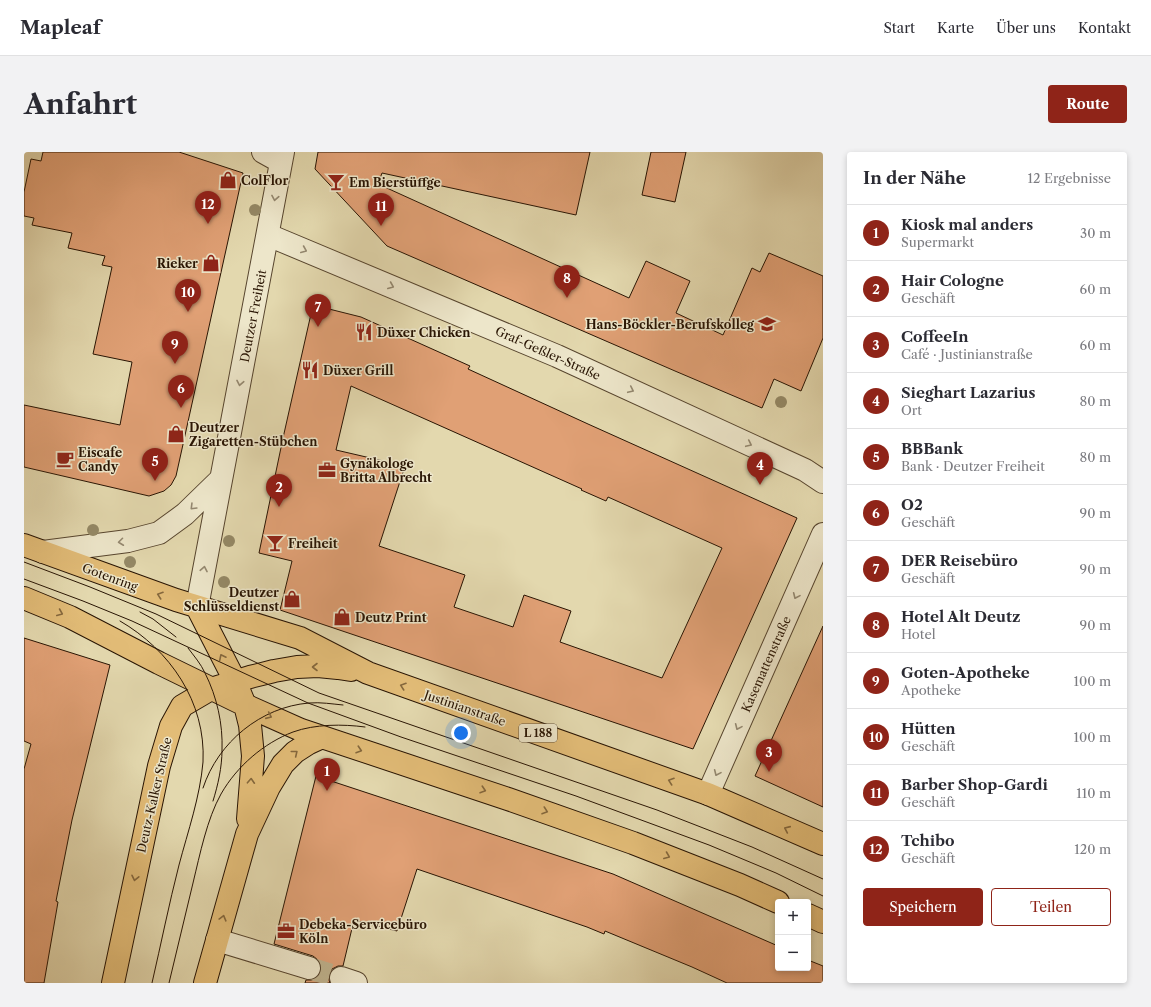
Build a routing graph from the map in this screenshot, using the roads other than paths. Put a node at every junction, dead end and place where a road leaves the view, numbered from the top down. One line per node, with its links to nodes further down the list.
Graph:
1 (276, 155): 2 (street, Deutzer Freiheit, one-way to 2)
2 (268, 235): 3 (street, Deutzer Freiheit, one-way to 3); 4 (street, Graf-Geßler-Straße, one-way to 4)
3 (221, 479): 6 (street, one-way to 6); 8 (street, Deutzer Freiheit, one-way to 3)
4 (823, 482)
5 (823, 534): 14 (street, Kasemattenstraße, one-way to 14)
6 (34, 548): 8 (main road, Gotenring / L 188, one-way to 6)
7 (24, 598): 11 (main road, one-way to 11)
8 (197, 607): 9 (main road, Justinianstraße / L 188); 10 (main road, one-way to 8)
9 (368, 673): 10 (main road, Deutz-Kalker Straße, one-way to 10); 14 (main road, Justinianstraße / L 188, one-way to 9)
10 (235, 681): 11 (main road, Deutz-Kalker Straße); 12 (main road)
11 (211, 689): 12 (main road); 22 (main road, Deutz-Kalker Straße, one-way to 22)
12 (245, 705): 13 (main road, one-way to 13); 15 (main road, one-way to 12)
13 (322, 737): 15 (main road, one-way to 13); 17 (main road, one-way to 17)
14 (708, 794): 16 (main road, Justinianstraße / L 188, one-way to 14)
15 (247, 834): 20 (main road, one-way to 15)
16 (823, 844)
17 (775, 901)
18 (811, 916): 19 (main road)
19 (823, 922)
20 (217, 940): 21 (street); 23 (main road)
21 (309, 968)
22 (113, 983)
23 (205, 983)

